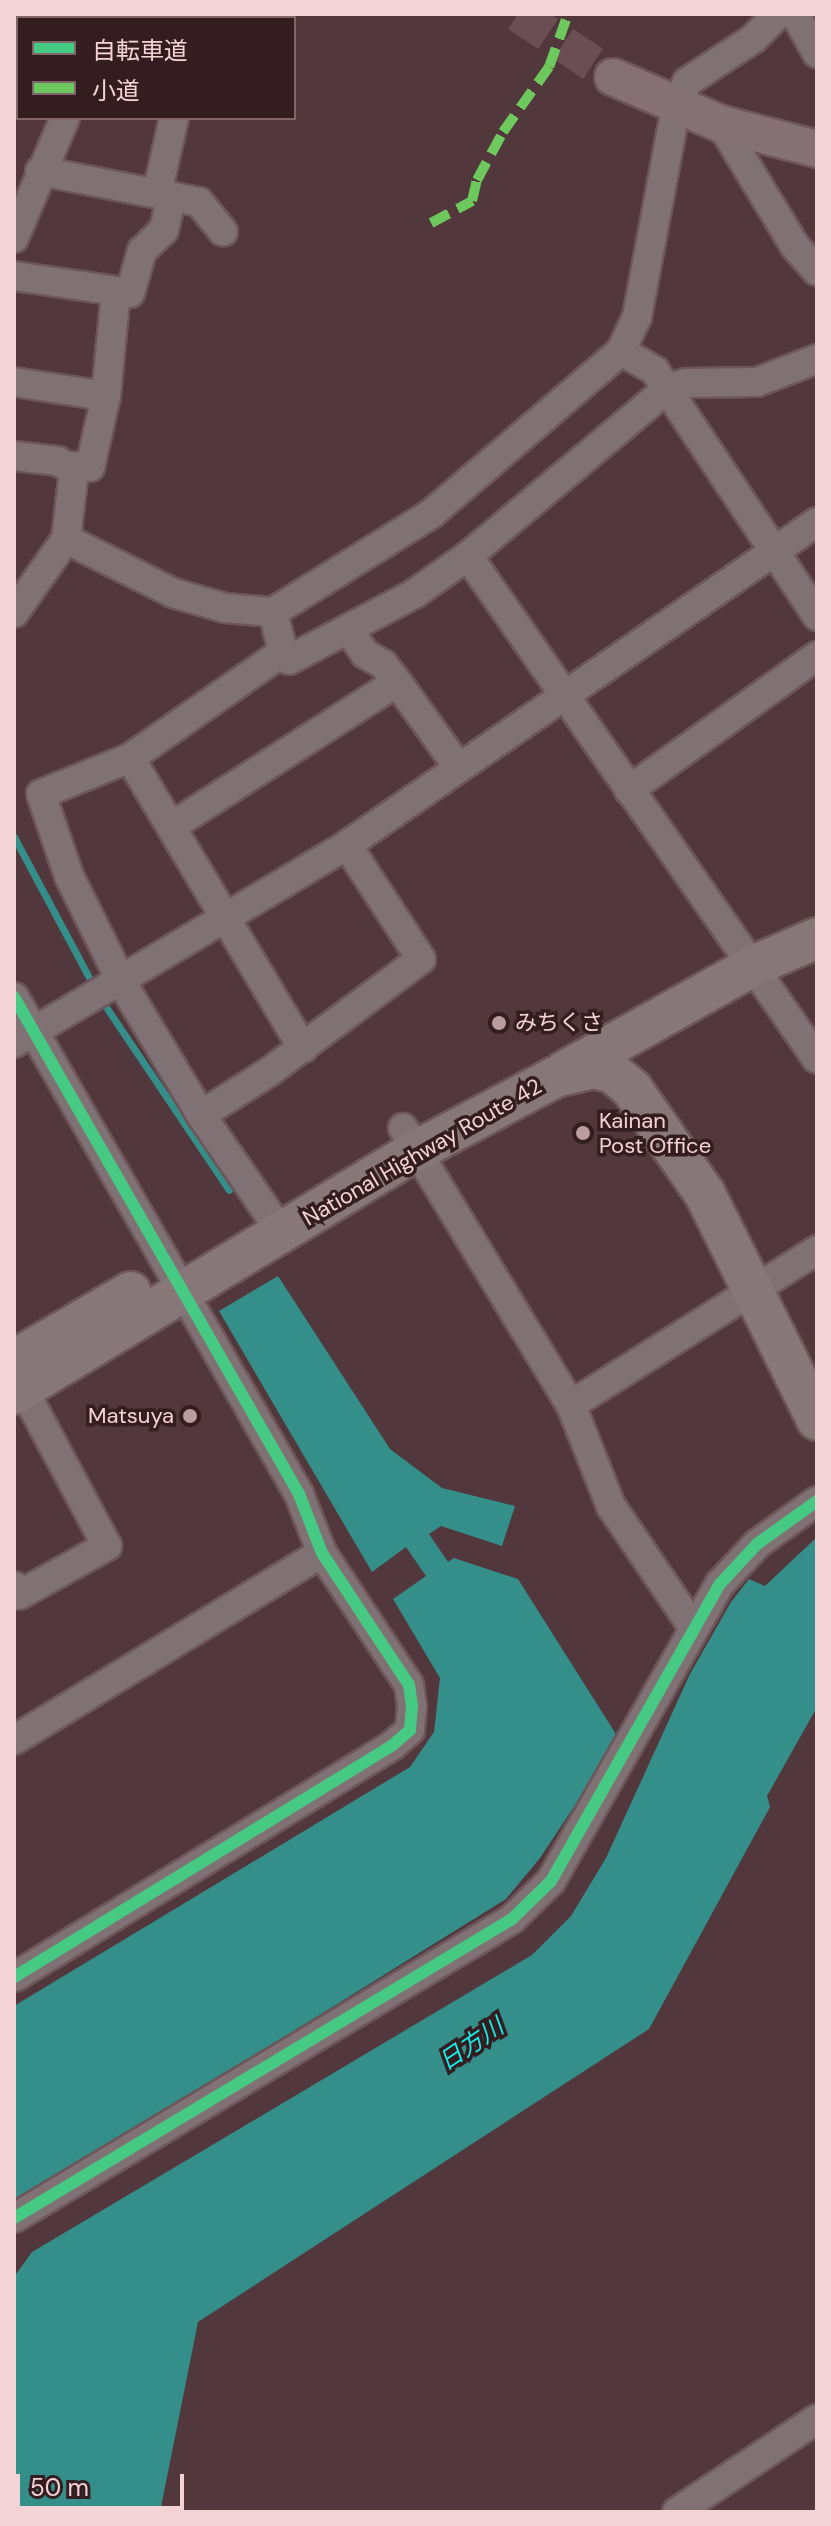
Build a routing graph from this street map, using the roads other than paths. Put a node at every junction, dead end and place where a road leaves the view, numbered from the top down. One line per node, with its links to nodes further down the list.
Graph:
1 (778, 14): 5 (street)
2 (795, 14): 3 (street)
3 (817, 53)
4 (613, 77): 5 (main road)
5 (676, 106): 8 (main road); 17 (street)
6 (64, 120): 10 (street)
7 (174, 120): 11 (street)
8 (721, 124): 9 (main road); 14 (street)
9 (817, 149)
10 (40, 171): 11 (street); 12 (street)
11 (164, 195): 13 (street); 16 (street)
12 (17, 222)
13 (223, 232)
14 (817, 271)
15 (14, 276): 16 (street)
16 (116, 291): 21 (street)
17 (621, 351): 20 (street); 28 (street)
18 (817, 359): 20 (street)
19 (14, 382): 21 (street)
20 (667, 389): 26 (street); 27 (street)
21 (106, 396): 23 (street)
22 (14, 456): 23 (street)
23 (67, 466): 25 (street)
24 (817, 522): 26 (street)
25 (66, 539): 28 (street); 29 (street)
26 (773, 549): 30 (street); 35 (street)
27 (468, 556): 31 (street); 35 (street)
28 (273, 612): 32 (street)
29 (14, 613)
30 (817, 616)
31 (349, 630): 32 (street); 34 (street)
32 (283, 652): 36 (street)
33 (817, 656): 38 (street)
34 (397, 682): 37 (street); 39 (street)
35 (564, 696): 37 (street); 38 (street)
36 (130, 758): 39 (street); 44 (street)
37 (459, 768): 40 (street)
38 (629, 790): 43 (street)
39 (172, 826): 41 (street)
40 (347, 845): 41 (street); 49 (street)
41 (229, 917): 44 (street); 49 (street)
42 (817, 938): 43 (highway)
43 (751, 967): 46 (highway); 50 (street)
44 (122, 983): 47 (street); 53 (street)
45 (14, 997): 47 (street)
46 (680, 1005): 48 (highway); 51 (highway); 52 (highway)
47 (24, 1037): 57 (street)
48 (612, 1044): 51 (highway); 52 (highway, National Highway Route 42)
49 (303, 1048): 53 (street)
50 (817, 1059)
51 (549, 1065): 54 (highway, National Highway Route 42); 58 (highway, National Highway Route 42)
52 (661, 1091): 58 (highway, National Highway Route 42)
53 (201, 1115): 55 (street)
54 (410, 1140): 55 (highway, National Highway Route 42); 61 (street)
55 (274, 1220): 57 (highway, National Highway Route 42)
56 (817, 1250): 58 (street)
57 (176, 1281): 60 (highway, National Highway Route 42); 64 (street)
58 (763, 1281): 59 (highway, National Highway Route 42); 61 (street); 62 (highway, National Highway Route 42)
59 (817, 1371)
60 (17, 1381): 65 (street)
61 (571, 1405): 66 (street)
62 (817, 1420)
63 (817, 1501): 66 (street)
64 (322, 1553): 67 (street); 68 (street)
65 (14, 1586)
66 (693, 1627): 69 (street)
67 (14, 1740)
68 (14, 1977)
69 (14, 2218)
70 (817, 2419): 71 (street)
71 (677, 2512)

